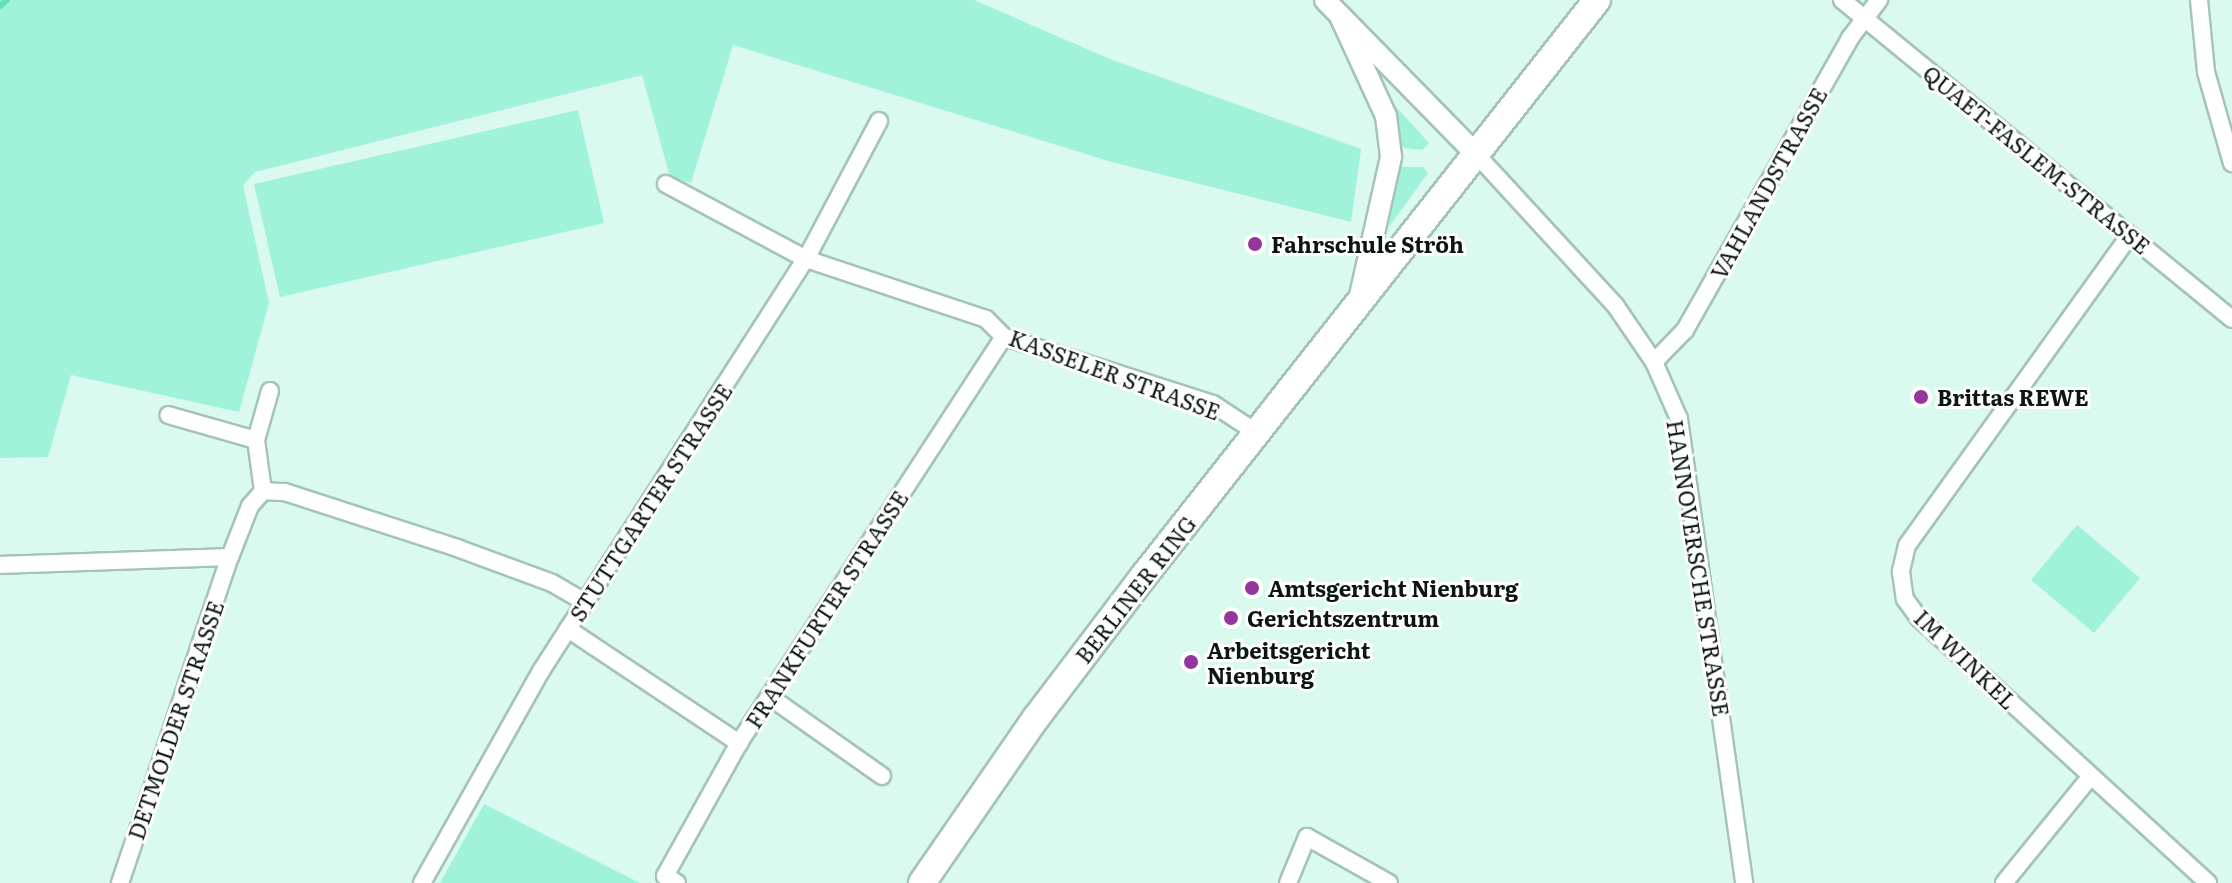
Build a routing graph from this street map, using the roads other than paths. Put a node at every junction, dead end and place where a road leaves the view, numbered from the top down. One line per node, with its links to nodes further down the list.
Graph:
1 (1325, 0): 6 (street, HANNOVERSCHE STRASSE)
2 (1597, 0): 9 (main road, BERLINER RING)
3 (1842, 0): 7 (street, QUAET-FASLEM-STRASSE)
4 (1879, 0): 7 (street, VAHLANDSTRASSE)
5 (2199, 0): 10 (street)
6 (1340, 16): 9 (street, HANNOVERSCHE STRASSE); 14 (street, BERLINER RING)
7 (1864, 19): 12 (street, QUAET-FASLEM-STRASSE); 17 (street, VAHLANDSTRASSE)
8 (879, 121): 13 (street, STUTTGARTER STRASSE)
9 (1476, 154): 14 (main road, BERLINER RING); 17 (street, HANNOVERSCHE STRASSE)
10 (2232, 163)
11 (666, 184): 13 (street, KASSELER STRASSE)
12 (2130, 235): 15 (street, QUAET-FASLEM-STRASSE); 30 (street, IM WINKEL)
13 (806, 259): 16 (street, KASSELER STRASSE); 25 (street, STUTTGARTER STRASSE)
14 (1358, 304): 20 (main road, BERLINER RING)
15 (2232, 319)
16 (1004, 337): 20 (street, KASSELER STRASSE); 27 (street, FRANKFURTER STRASSE)
17 (1654, 362): 37 (street, HANNOVERSCHE STRASSE)
18 (270, 391): 21 (street)
19 (168, 415): 21 (street)
20 (1257, 433): 34 (main road, BERLINER RING)
21 (256, 440): 22 (street)
22 (263, 491): 23 (street, DETMOLDER STRASSE); 25 (street)
23 (230, 557): 24 (street); 31 (street, DETMOLDER STRASSE)
24 (0, 565)
25 (585, 602): 26 (street, STUTTGARTER STRASSE)
26 (568, 629): 28 (street); 32 (street, STUTTGARTER STRASSE)
27 (770, 697): 28 (street, FRANKFURTER STRASSE); 29 (street)
28 (739, 743): 33 (street, FRANKFURTER STRASSE)
29 (882, 776)
30 (2090, 777): 38 (street); 39 (street, IM WINKEL)
31 (120, 883)
32 (422, 883)
33 (677, 883)
34 (922, 883)
35 (1288, 883): 36 (street)
36 (1389, 883)
37 (1744, 883)
38 (2004, 883)
39 (2208, 883)

